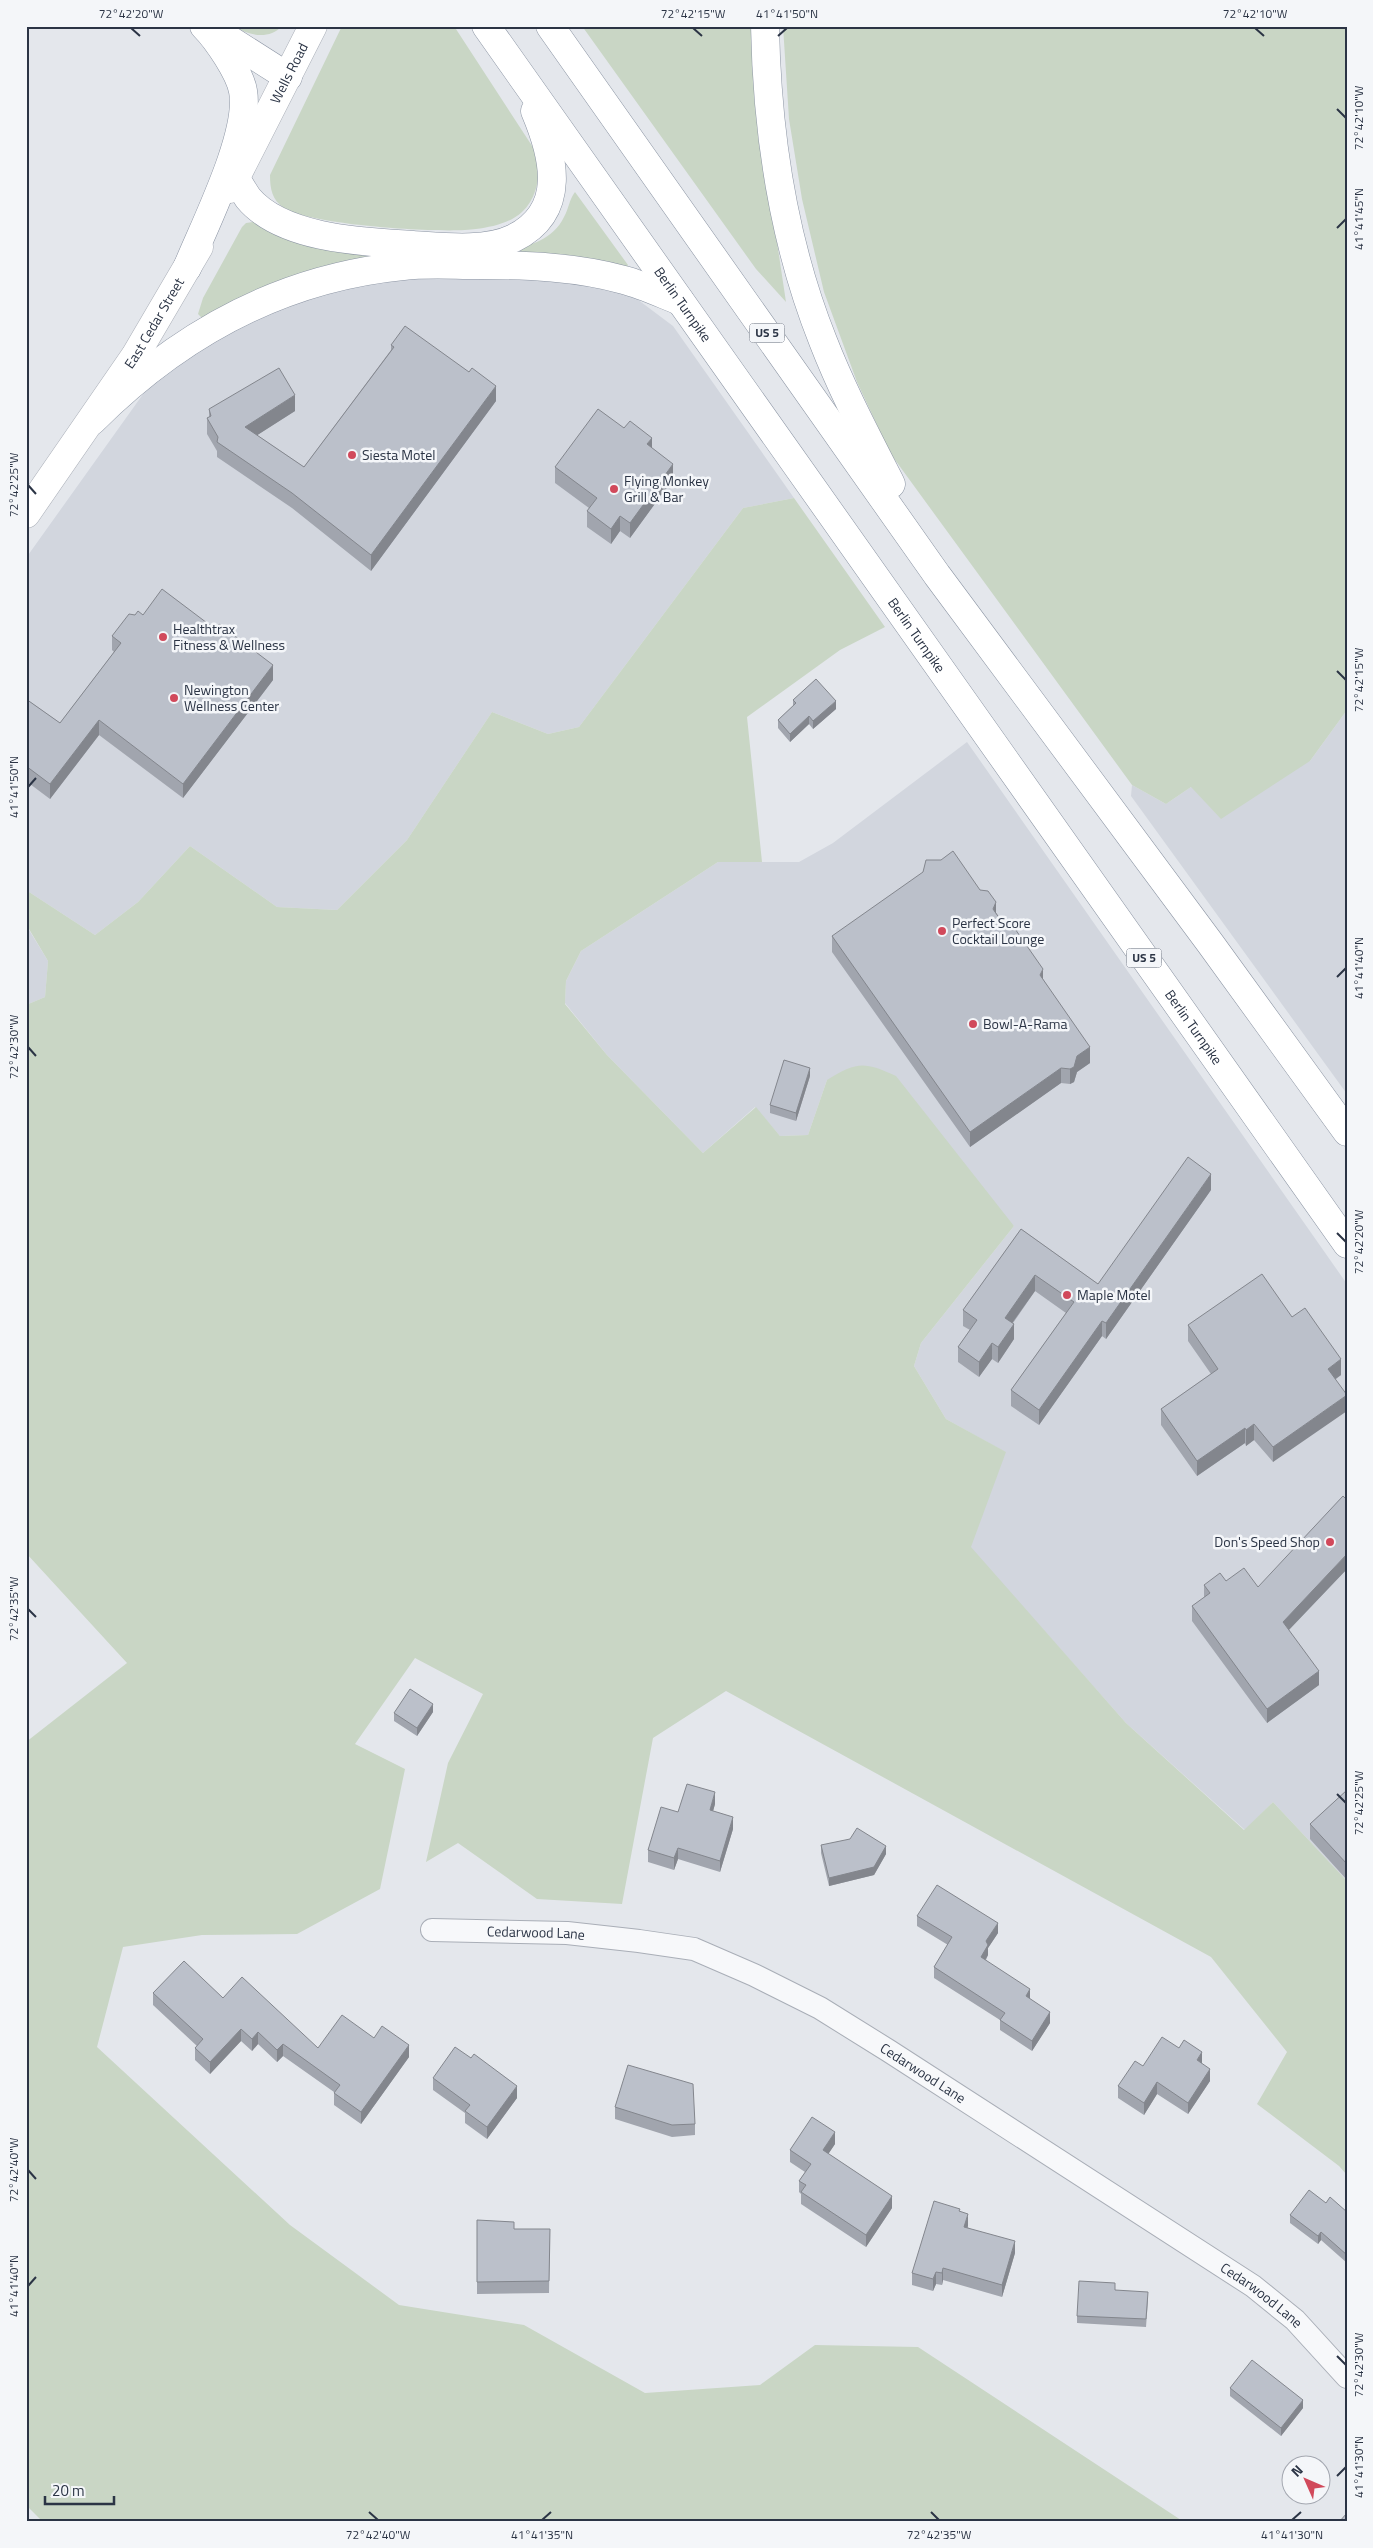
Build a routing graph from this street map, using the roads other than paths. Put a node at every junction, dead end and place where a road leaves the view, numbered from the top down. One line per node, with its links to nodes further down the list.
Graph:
1 (313, 26): 7 (main road, Wells Road)
2 (486, 26): 6 (main road, Berlin Turnpike / US 5)
3 (550, 26): 15 (main road, US 5)
4 (765, 26): 15 (main road)
5 (209, 31): 7 (main road); 11 (main road)
6 (518, 71): 10 (main road); 12 (main road, Berlin Turnpike / US 5)
7 (288, 76): 8 (main road, Wells Road)
8 (265, 122): 9 (main road, East Cedar Street)
9 (236, 179): 10 (main road); 11 (main road, East Cedar Street)
10 (462, 256): 12 (main road); 13 (main road)
11 (186, 268): 13 (main road, East Cedar Street)
12 (680, 301): 17 (main road, Berlin Turnpike / US 5)
13 (92, 421): 14 (main road, East Cedar Street)
14 (26, 514)
15 (937, 575): 16 (main road, US 5)
16 (1347, 1132)
17 (1347, 1244)
18 (432, 1930): 19 (street, Cedarwood Lane)
19 (1347, 2377)

